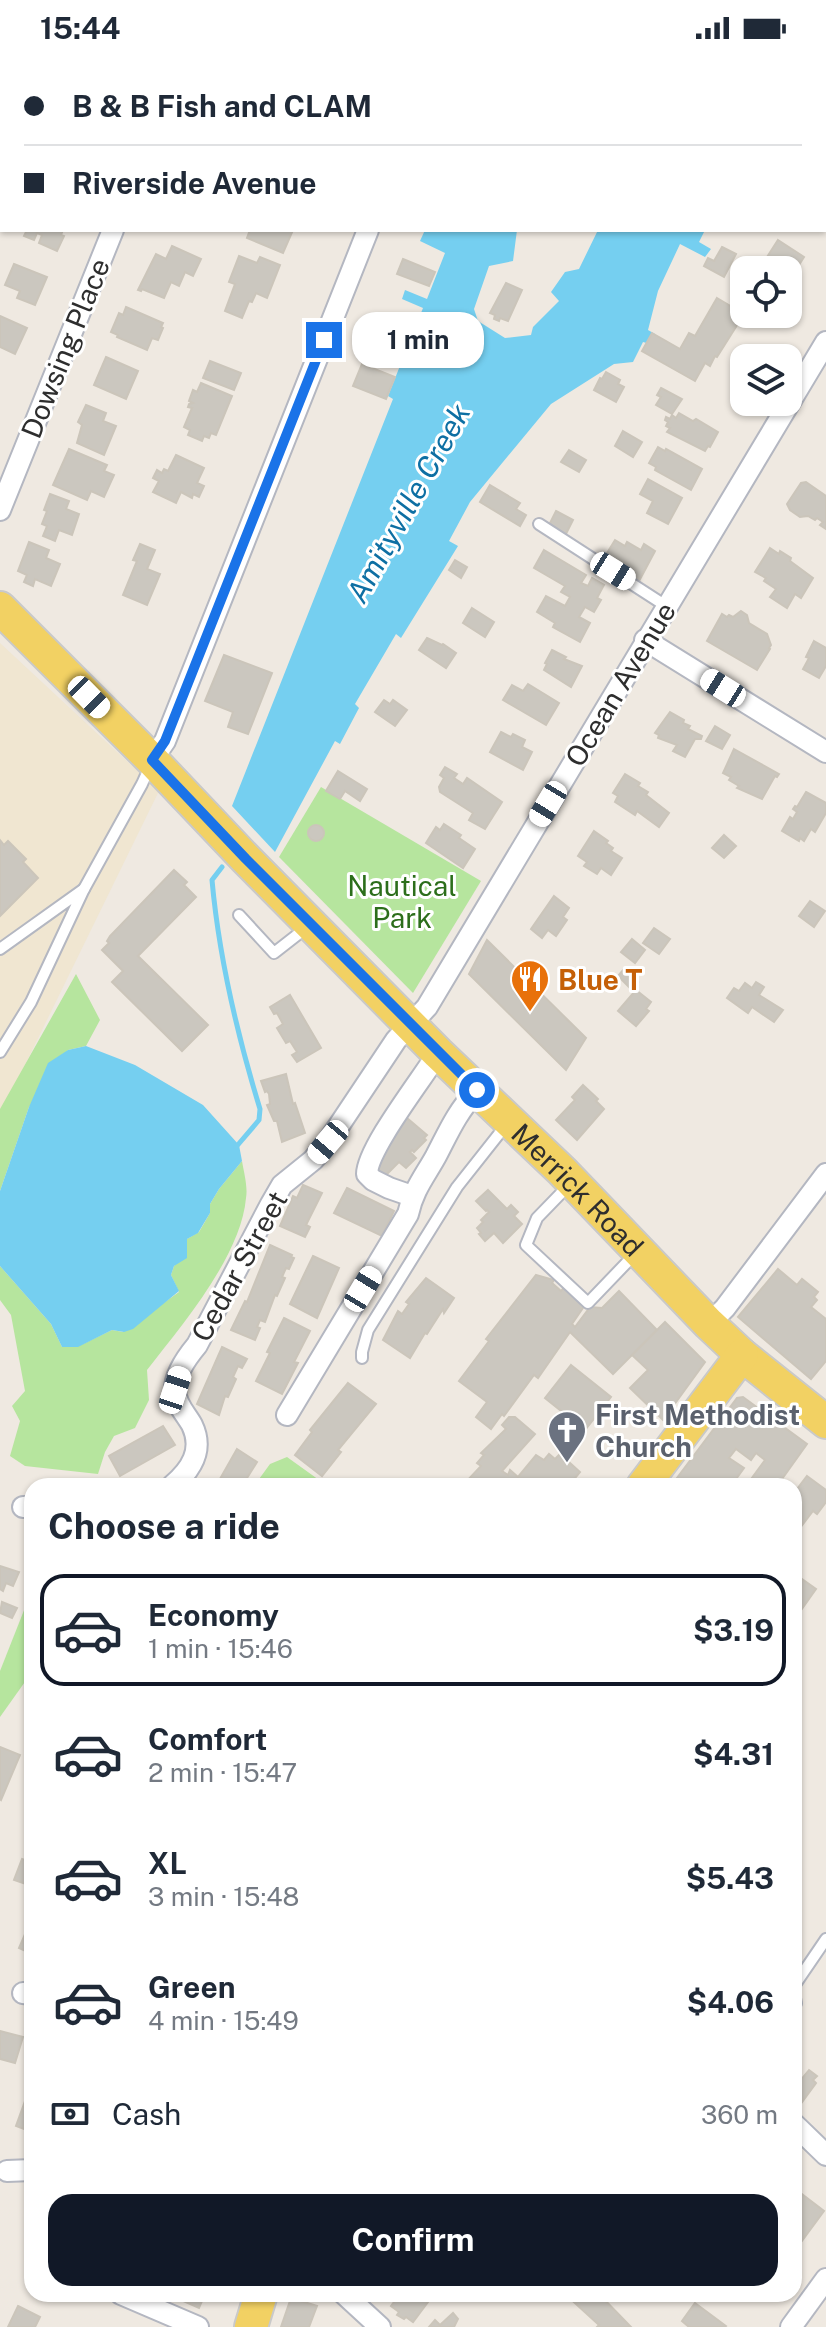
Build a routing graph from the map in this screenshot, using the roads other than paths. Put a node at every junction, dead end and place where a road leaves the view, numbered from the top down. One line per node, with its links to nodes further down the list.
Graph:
1 (112, 232): 4 (street, Dowsing Place)
2 (367, 232): 10 (street)
3 (826, 342): 6 (street, Ocean Avenue)
4 (0, 510)
5 (539, 524): 6 (lane)
6 (666, 606): 8 (street, Ocean Avenue)
7 (0, 608): 10 (main road, Merrick Road)
8 (645, 640): 9 (street); 15 (street, Ocean Avenue)
9 (826, 752)
10 (152, 760): 11 (lane); 13 (main road, Merrick Road)
11 (84, 889): 14 (lane); 16 (lane)
12 (239, 915): 13 (lane)
13 (311, 925): 15 (main road, Merrick Road)
14 (0, 949)
15 (411, 1024): 17 (main road, Merrick Road); 29 (street, Cedar Street)
16 (0, 1052)
17 (438, 1053): 18 (main road, Merrick Road); 22 (street)
18 (477, 1090): 19 (main road, Merrick Road); 22 (street)
19 (510, 1120): 21 (main road, Merrick Road); 26 (lane)
20 (826, 1174): 24 (street)
21 (572, 1182): 23 (main road, Merrick Road); 23 (lane)
22 (412, 1196): 27 (street)
23 (639, 1250): 24 (main road, Merrick Road)
24 (709, 1324): 25 (main road, Merrick Road)
25 (742, 1355): 28 (main road, Merrick Road); 30 (main road)
26 (362, 1358)
27 (287, 1415)
28 (826, 1422)
29 (181, 1478)
30 (649, 1478)
31 (826, 1939): 32 (lane)
32 (802, 1974)
33 (802, 2132): 34 (street)
34 (826, 2155)
35 (24, 2170): 36 (street)
36 (7, 2171)
37 (826, 2279): 44 (street)
38 (140, 2302): 41 (street)
39 (259, 2302): 42 (main road)
40 (353, 2302): 43 (street)
41 (198, 2327)
42 (251, 2327)
43 (380, 2327)
44 (791, 2327)

